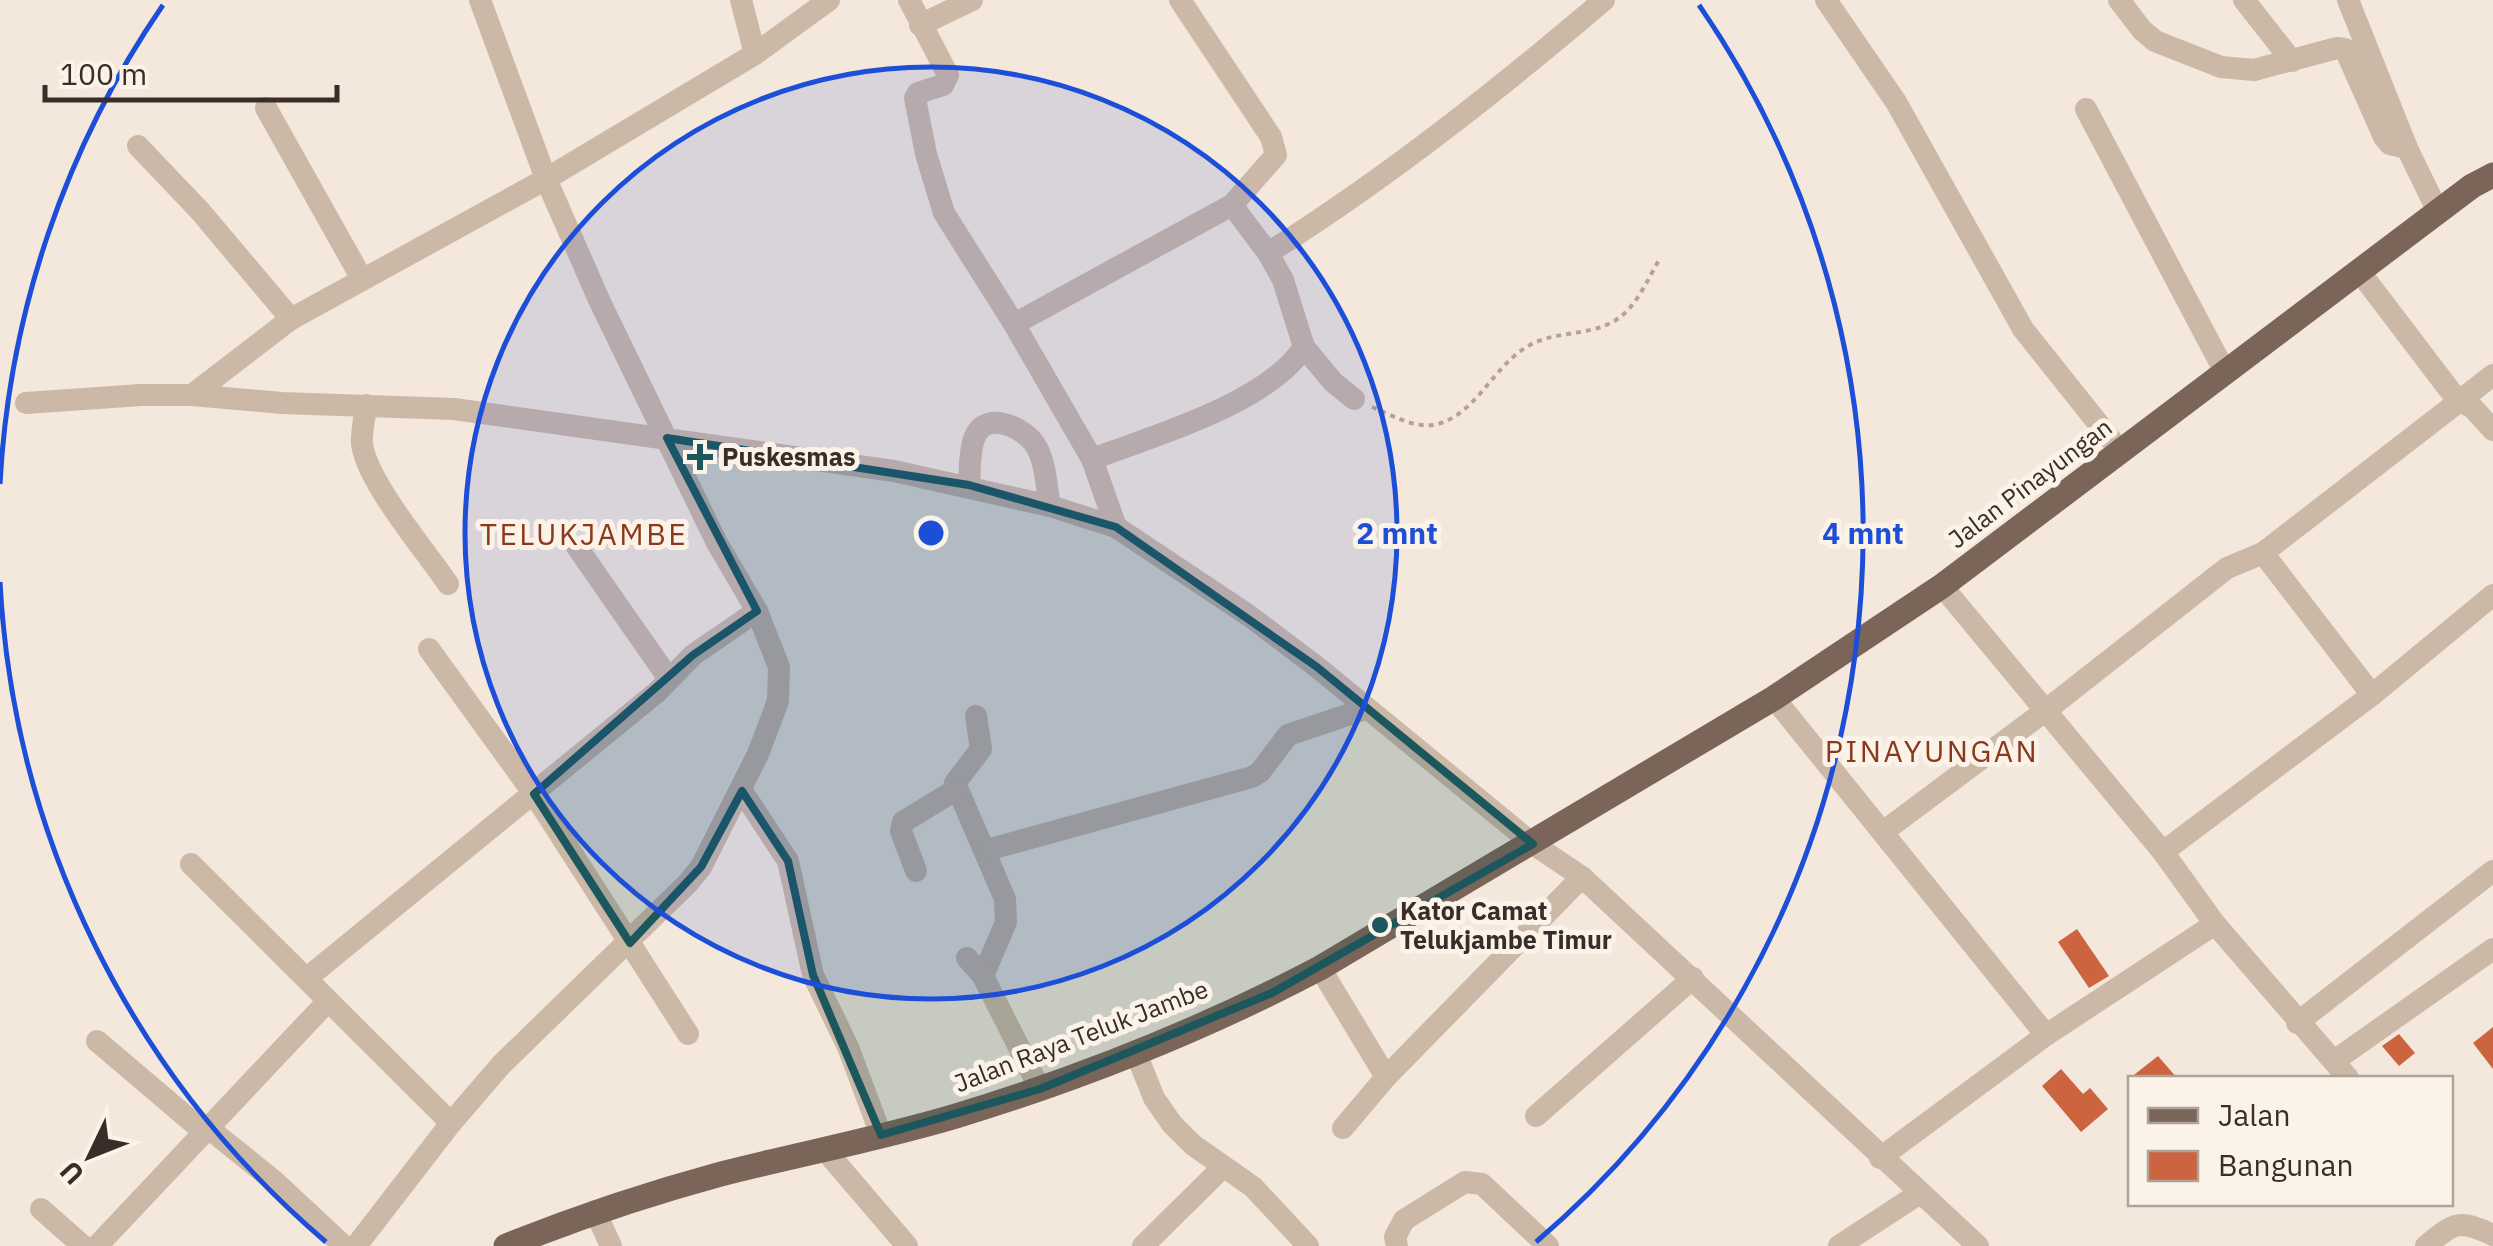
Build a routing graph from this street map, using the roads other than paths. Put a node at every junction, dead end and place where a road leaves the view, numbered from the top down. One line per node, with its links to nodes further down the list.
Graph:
1 (480, 0): 20 (street)
2 (741, 0): 13 (street)
3 (829, 0): 13 (street)
4 (909, 0): 12 (street)
5 (972, 0): 12 (street)
6 (1180, 0): 21 (street)
7 (1604, 0): 23 (street)
8 (1826, 0): 38 (street)
9 (2119, 0): 14 (street)
10 (2244, 0): 14 (street)
11 (2348, 0): 18 (street)
12 (920, 25): 27 (street)
13 (755, 54): 20 (street)
14 (2292, 61): 18 (street)
15 (266, 108): 25 (street)
16 (2086, 110): 29 (street)
17 (138, 146): 26 (street)
18 (2406, 148): 22 (street)
19 (2493, 175): 22 (main road, Jalan Pinayungan)
20 (546, 179): 25 (street); 37 (street)
21 (1232, 204): 23 (street); 27 (street)
22 (2438, 212): 24 (main road, Jalan Pinayungan)
23 (1268, 252): 28 (street)
24 (2358, 271): 29 (main road, Jalan Pinayungan); 33 (street)
25 (362, 279): 26 (street)
26 (291, 319): 31 (street)
27 (1014, 324): 39 (street)
28 (1304, 347): 32 (street); 39 (street)
29 (2225, 372): 38 (main road, Jalan Pinayungan)
30 (2493, 375): 33 (street)
31 (192, 395): 34 (street); 35 (street)
32 (1354, 399)
33 (2458, 402): 36 (street); 44 (street)
34 (26, 404)
35 (366, 405): 37 (street); 45 (street)
36 (2493, 430)
37 (667, 438): 40 (street); 48 (street)
38 (2121, 452): 46 (main road, Jalan Pinayungan)
39 (1092, 458): 42 (street)
40 (968, 485): 41 (street); 41 (street)
41 (1050, 506): 42 (street)
42 (1116, 527): 53 (street)
43 (577, 547): 50 (street)
44 (2264, 553): 51 (street); 54 (street)
45 (448, 584)
46 (1942, 586): 52 (main road, Jalan Pinayungan); 54 (street)
47 (2493, 595): 51 (street)
48 (757, 611): 50 (street); 57 (street)
49 (429, 649): 58 (street)
50 (670, 678): 58 (street)
51 (2372, 695): 62 (street)
52 (1774, 698): 59 (street); 60 (main road, Jalan Pinayungan)
53 (1365, 709): 60 (street); 61 (street)
54 (2046, 711): 59 (street); 62 (street)
55 (976, 716): 56 (street)
56 (957, 789): 61 (street); 64 (street)
57 (742, 791): 68 (street); 88 (street)
58 (534, 794): 68 (street); 73 (street)
59 (1883, 832): 78 (street)
60 (1533, 844): 66 (street); 71 (main road, Jalan Raya Teluk Jambe)
61 (987, 850): 72 (street)
62 (2162, 852): 67 (street)
63 (191, 864): 73 (street)
64 (916, 871)
65 (2493, 871): 76 (street)
66 (1582, 877): 74 (street); 82 (street)
67 (2214, 924): 76 (street); 78 (street)
68 (630, 942): 77 (street); 85 (street)
69 (2493, 949): 81 (street)
70 (968, 958): 72 (street)
71 (1320, 968): 80 (main road, Jalan Raya Teluk Jambe); 82 (street)
72 (984, 976): 83 (street)
73 (306, 978): 75 (street)
74 (1693, 978): 84 (street); 90 (street)
75 (328, 1001): 85 (street); 87 (street)
76 (2297, 1023): 81 (street)
77 (688, 1034)
78 (2046, 1036): 90 (street)
79 (97, 1041): 87 (street)
80 (1136, 1053): 83 (main road, Jalan Raya Teluk Jambe); 91 (street)
81 (2341, 1070)
82 (1386, 1078): 86 (street)
83 (1040, 1089): 88 (main road, Jalan Raya Teluk Jambe)
84 (1536, 1116)
85 (451, 1123): 103 (street)
86 (1342, 1128)
87 (205, 1129): 101 (street); 102 (street)
88 (881, 1135): 89 (main road, Jalan Raya Teluk Jambe)
89 (825, 1150): 95 (main road, Jalan Raya Teluk Jambe); 106 (street)
90 (1880, 1158): 92 (street)
91 (1222, 1168): 99 (street); 107 (street)
92 (1920, 1194): 110 (street); 111 (street)
93 (2449, 1206): 96 (street)
94 (41, 1209): 100 (street)
95 (595, 1211): 98 (main road, Jalan Raya Teluk Jambe); 105 (street)
96 (2464, 1224): 97 (street); 112 (street)
97 (2493, 1235)
98 (549, 1238): 104 (main road, Jalan Raya Teluk Jambe)
99 (1146, 1245)
100 (83, 1246)
101 (97, 1246)
102 (344, 1246)
103 (356, 1246)
104 (506, 1246)
105 (611, 1246)
106 (906, 1246)
107 (1308, 1246)
108 (1398, 1246): 109 (street)
109 (1548, 1246)
110 (1839, 1246)
111 (1978, 1246)
112 (2426, 1246)

